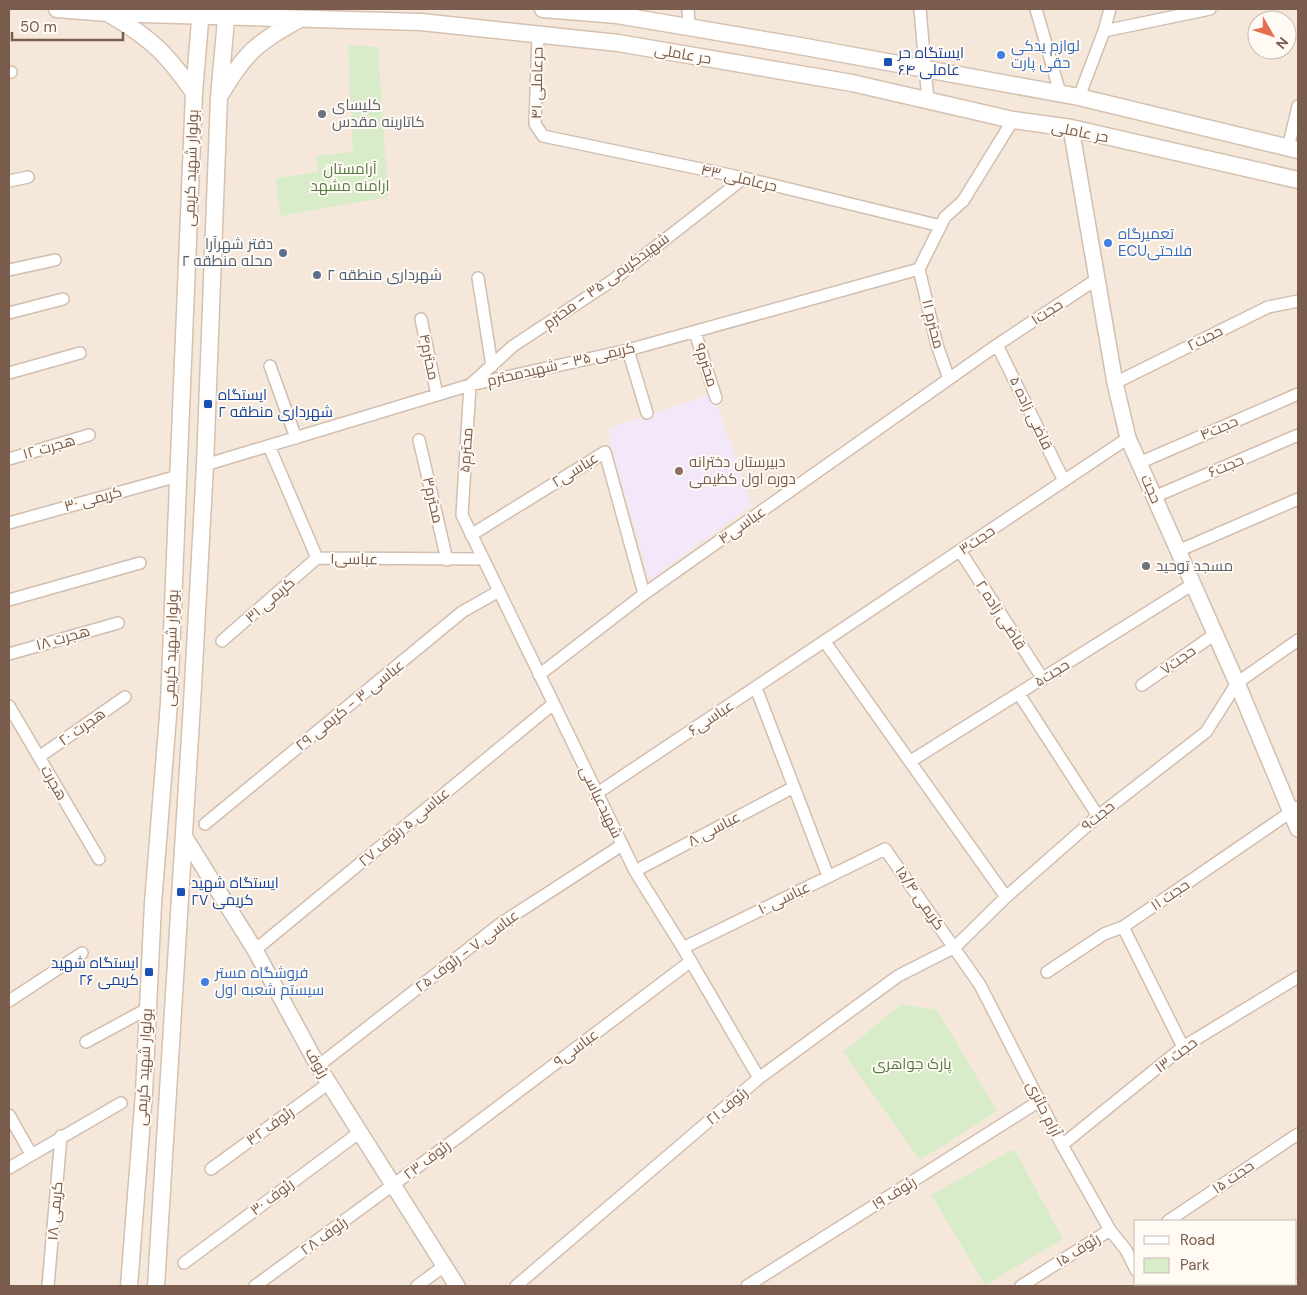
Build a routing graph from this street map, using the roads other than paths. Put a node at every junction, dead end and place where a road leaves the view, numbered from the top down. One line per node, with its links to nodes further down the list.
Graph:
1 (57, 9): 9 (main road, حر عاملی)
2 (543, 9): 12 (main road, حر عاملی)
3 (688, 9): 12 (street)
4 (920, 9): 15 (street)
5 (1036, 9): 17 (street)
6 (1110, 9): 13 (street)
7 (1210, 9): 13 (street)
8 (201, 12): 9 (main road, حر عاملی); 10 (main road, حر عاملی); 16 (main road, بولوار شهید کریمی)
9 (108, 13): 16 (main road)
10 (226, 13): 11 (main road, حر عاملی); 18 (main road, بولوار شهید کریمی)
11 (301, 19): 14 (main road, حر عاملی); 18 (main road)
12 (689, 27): 15 (main road, حر عاملی)
13 (1104, 31): 19 (street)
14 (538, 34): 20 (main road, حر عاملی); 24 (street, حرعاملی ۴۱)
15 (926, 68): 17 (main road, حر عاملی); 20 (street)
16 (194, 93): 63 (main road, بولوار شهید کریمی)
17 (1060, 94): 19 (main road, حر عاملی)
18 (220, 97): 62 (main road, بولوار شهید کریمی)
19 (1079, 97): 25 (main road, حر عاملی)
20 (928, 101): 22 (main road, حر عاملی)
21 (1298, 106): 25 (street)
22 (1014, 120): 23 (main road, حر عاملی); 30 (street)
23 (1071, 128): 28 (main road, حر عاملی); 35 (street, حجت)
24 (538, 131): 27 (street, حرعاملی ۴۳)
25 (1293, 149)
26 (28, 177): 29 (street)
27 (744, 178): 30 (street, حرعاملی ۴۳); 45 (street, شهیدکریمی ۳۵ - محترم)
28 (1298, 180)
29 (9, 181)
30 (941, 226): 32 (street)
31 (55, 260): 33 (street)
32 (919, 269): 40 (street, کریمی ۳۵ - شهیدمحترم); 47 (street, محترم ۱۱)
33 (9, 270)
34 (478, 278): 45 (street)
35 (1097, 279): 41 (street, حجت۱); 48 (street, حجت)
36 (63, 300): 38 (street)
37 (1298, 300): 48 (street, حجت۲)
38 (9, 313)
39 (421, 319): 51 (street, محترم۴)
40 (695, 332): 42 (street, کریمی ۳۵ - شهیدمحترم); 52 (street, محترم۹)
41 (997, 344): 47 (street, عباسی۴); 64 (street, قاضی زاده ۵)
42 (628, 350): 49 (street, کریمی ۳۵ - شهیدمحترم); 53 (street)
43 (80, 353): 46 (street)
44 (270, 366): 56 (street)
45 (492, 366): 49 (street, شهیدکریمی ۳۵ - محترم)
46 (9, 373)
47 (949, 379): 78 (street, عباسی۴)
48 (1115, 383): 57 (street, حجت)
49 (470, 385): 51 (street, کریمی ۳۵ - شهیدمحترم); 67 (street, محترم۵)
50 (1298, 394): 61 (street, حجت۴)
51 (437, 395): 56 (street, کریمی ۳۵ - شهیدمحترم)
52 (716, 398)
53 (647, 413)
54 (89, 435): 60 (street, هجرت ۱۲)
55 (1298, 436): 65 (street, حجت۶)
56 (296, 438): 59 (street, کریمی ۳۵ - شهیدمحترم)
57 (1128, 438): 61 (street, حجت); 64 (street, حجت۳)
58 (419, 440): 74 (street, محترم۳)
59 (269, 446): 62 (street, کریمی ۳۵ - شهیدمحترم); 72 (street, عباسی۱)
60 (9, 459)
61 (1139, 463): 65 (street, حجت)
62 (205, 465): 94 (main road, بولوار شهید کریمی)
63 (178, 476): 68 (street, کریمی ۳۰); 93 (main road, بولوار شهید کریمی)
64 (1064, 481): 70 (street, حجت۳)
65 (1154, 497): 71 (street, حجت)
66 (1298, 499): 71 (street)
67 (462, 515): 69 (street, شهیدعباسی)
68 (9, 523)
69 (471, 535): 73 (street, شهیدعباسی); 78 (street, عباسی۲)
70 (960, 551): 84 (street, حجت۳); 87 (street, قاضی زاده ۲)
71 (1178, 551): 76 (street, حجت)
72 (317, 558): 74 (street, عباسی۱); 83 (street, کریمی ۳۱)
73 (483, 559): 74 (street, عباسی۱); 77 (street, شهیدعباسی)
74 (447, 560)
75 (140, 563): 79 (street)
76 (1193, 584): 81 (street, حجت); 87 (street, حجت۵)
77 (499, 591): 86 (street, شهیدعباسی); 104 (street, عباسی ۳ - کریمی ۲۹)
78 (644, 594): 86 (street, عباسی۴)
79 (9, 600)
80 (118, 623): 85 (street, هجرت ۱۸)
81 (1215, 634): 88 (street, حجت); 89 (street, حجت۷)
82 (1298, 640): 88 (street)
83 (222, 641)
84 (825, 642): 90 (street, عباسی۶); 99 (street)
85 (9, 654)
86 (539, 675): 95 (street, شهیدعباسی)
87 (1043, 679): 91 (street, حجت۵)
88 (1237, 683): 102 (street, حجت); 103 (street, حجت۹)
89 (1142, 685)
90 (756, 688): 100 (street); 101 (street, عباسی۶)
91 (1019, 694): 99 (street, حجت۵); 103 (street)
92 (125, 697): 98 (street, هجرت ۲۰)
93 (169, 703): 94 (main road); 122 (main road, بولوار شهید کریمی)
94 (192, 704): 106 (main road, بولوار شهید کریمی)
95 (553, 704): 101 (street, شهیدعباسی); 116 (street, عباسی ۵ رئوف ۲۷)
96 (9, 706): 97 (street, هجرت)
97 (12, 718): 98 (street, هجرت)
98 (39, 757): 109 (street, هجرت)
99 (911, 762): 112 (street)
100 (794, 787): 110 (street, عباسی ۸); 111 (street)
101 (596, 794): 107 (street, شهیدعباسی)
102 (1295, 810): 105 (street, حجت); 113 (street, حجت ۱۱)
103 (1098, 816): 112 (street, حجت۹)
104 (205, 824)
105 (1298, 829)
106 (184, 836): 116 (street, رئوف); 149 (main road, بولوار شهید کریمی)
107 (622, 844): 110 (street, شهیدعباسی); 125 (street, عباسی ۷ - رئوف ۲۵)
108 (885, 849): 111 (street, عباسی ۱۰); 114 (street, کریمی ۱۵/۴)
109 (99, 859)
110 (635, 871): 115 (street, شهیدعباسی)
111 (828, 876): 115 (street, عباسی ۱۰)
112 (1006, 897): 114 (street, حجت۹)
113 (1123, 927): 119 (street, حجت ۱۱); 124 (street)
114 (955, 947): 126 (street, رئوف ۲۱); 128 (street, آرام حائری)
115 (683, 948): 118 (street, شهیدعباسی)
116 (255, 950): 125 (street, رئوف)
117 (82, 953): 121 (street)
118 (691, 961): 126 (street, شهیدعباسی); 133 (street, عباسی۹)
119 (1047, 972)
120 (1298, 977): 124 (street, حجت ۱۳)
121 (9, 1002)
122 (147, 1009): 123 (street); 148 (main road, بولوار شهید کریمی)
123 (86, 1042)
124 (1183, 1047): 135 (street, حجت ۱۳)
125 (318, 1066): 127 (street, رئوف)
126 (759, 1078): 153 (street, رئوف ۲۱)
127 (329, 1083): 131 (street, رئوف); 138 (street, رئوف ۳۲)
128 (1041, 1100): 135 (street, آرام حائری); 154 (street, رئوف ۱۹)
129 (122, 1103): 134 (street)
130 (9, 1115): 136 (street)
131 (360, 1132): 139 (street, رئوف); 144 (street, رئوف ۳۰)
132 (1298, 1134): 140 (street, حجت ۱۵)
133 (461, 1135): 139 (street, رئوف ۲۳)
134 (61, 1136): 136 (street); 147 (street, کریمی ۱۸)
135 (1062, 1145): 141 (street, آرام حائری)
136 (31, 1154): 137 (street)
137 (9, 1168)
138 (211, 1169)
139 (393, 1186): 145 (street, رئوف); 150 (street, رئوف ۲۸)
140 (1169, 1220)
141 (1110, 1230): 143 (street, آرام حائری); 155 (street, رئوف ۱۵)
142 (1134, 1244): 143 (street)
143 (1126, 1250): 146 (street, آرام حائری)
144 (184, 1263)
145 (444, 1266): 151 (street); 152 (street, رئوف)
146 (1134, 1266)
147 (47, 1286)
148 (129, 1286)
149 (156, 1286)
150 (255, 1286)
151 (417, 1286)
152 (456, 1286)
153 (516, 1286)
154 (747, 1286)
155 (1021, 1286)

